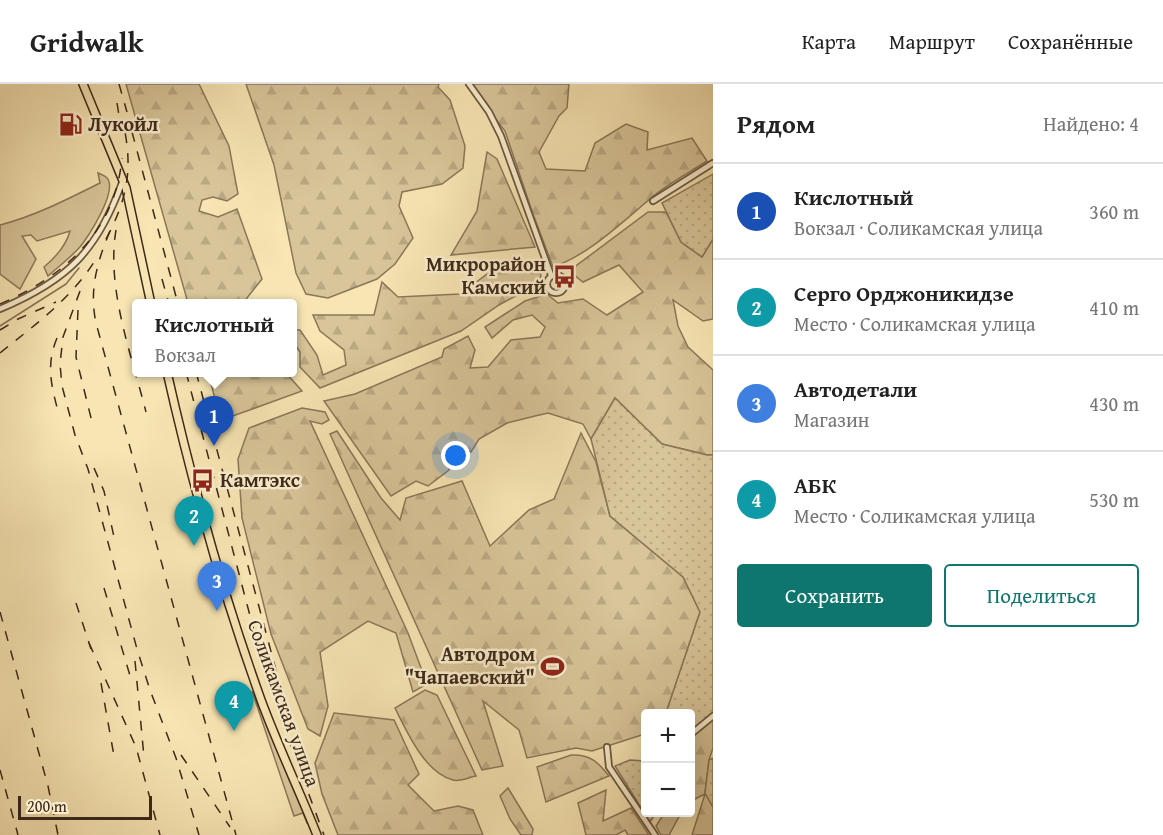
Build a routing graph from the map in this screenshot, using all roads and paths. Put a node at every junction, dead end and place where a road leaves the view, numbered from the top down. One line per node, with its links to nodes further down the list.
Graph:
1 (83, 84): 4 (main road)
2 (469, 84): 6 (street)
3 (713, 163): 5 (street)
4 (123, 180): 7 (main road); 8 (street)
5 (653, 201)
6 (551, 275): 6 (street)
7 (150, 299)
8 (0, 309)
9 (168, 377): 13 (main road, Соликамская улица)
10 (713, 716): 11 (street)
11 (695, 731)
12 (607, 747): 14 (street)
13 (314, 834)
14 (655, 835)

